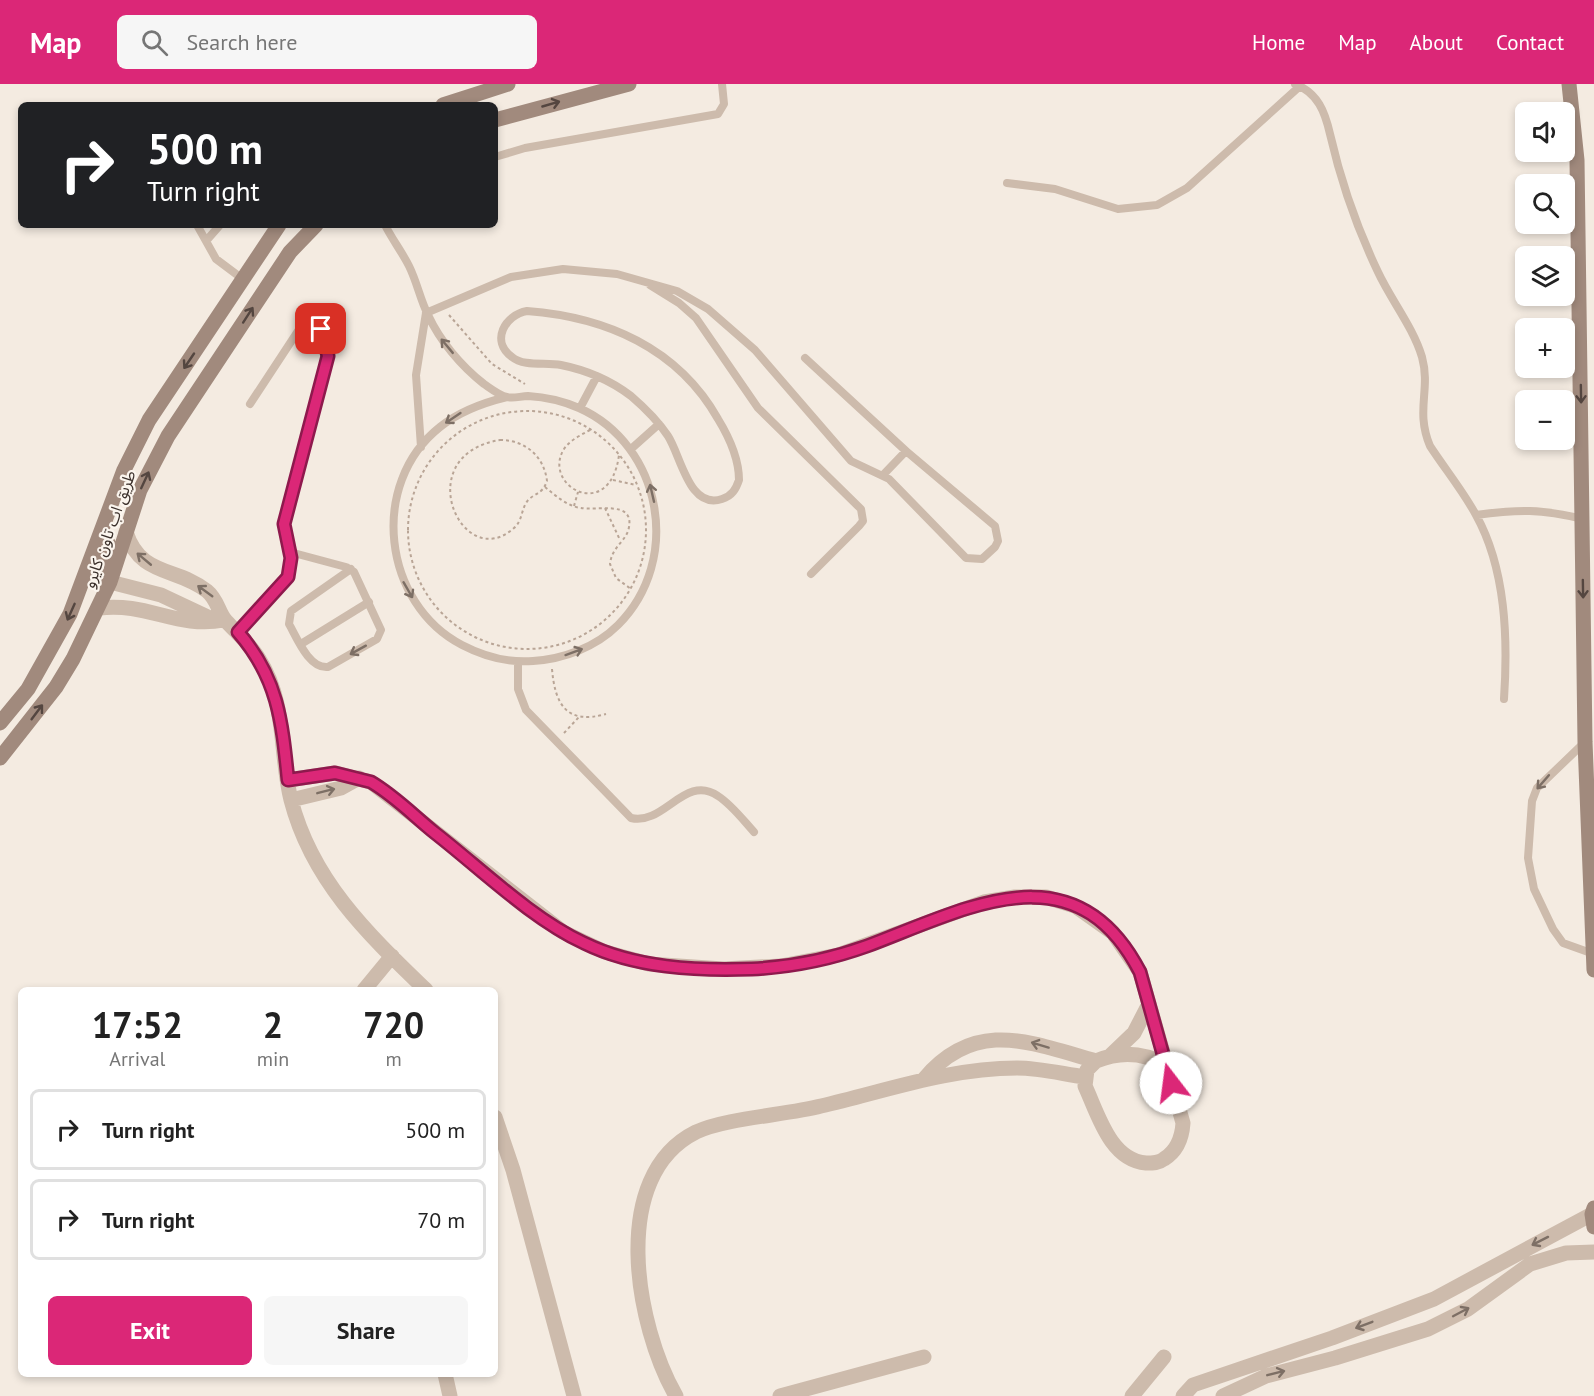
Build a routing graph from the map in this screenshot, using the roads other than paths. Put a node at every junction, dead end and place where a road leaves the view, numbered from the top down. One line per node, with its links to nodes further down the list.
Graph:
1 (508, 84): 6 (street)
2 (629, 84): 7 (street, one-way to 2)
3 (722, 84): 8 (lane)
4 (1569, 84): 21 (street)
5 (1298, 85): 9 (lane); 33 (lane)
6 (452, 102)
7 (498, 119)
8 (498, 156)
9 (1007, 183)
10 (199, 228): 17 (lane)
11 (217, 228): 17 (lane)
12 (277, 228): 18 (street, طريق اب تاون كايرو)
13 (313, 228): 35 (street, طريق اب تاون كايرو, one-way to 13)
14 (382, 228): 16 (lane)
15 (387, 228): 16 (lane)
16 (391, 236): 20 (lane)
17 (206, 241): 18 (lane)
18 (244, 280): 31 (street, طريق اب تاون كايرو, one-way to 31)
19 (642, 280): 20 (lane); 32 (lane); 38 (lane)
20 (426, 313): 24 (lane, one-way to 20); 28 (lane)
21 (1587, 334): 34 (street, one-way to 34)
22 (805, 358): 30 (lane)
23 (597, 376): 26 (lane); 27 (lane); 27 (lane)
24 (507, 397): 26 (lane); 28 (lane, one-way to 28)
25 (250, 404): 36 (lane)
26 (580, 408): 29 (lane)
27 (659, 424): 29 (lane)
28 (421, 447): 45 (lane, one-way to 45)
29 (631, 449): 45 (lane, one-way to 29)
30 (906, 451): 32 (lane); 32 (lane)
31 (124, 470): 39 (street); 47 (street, طريق اب تاون كايرو, one-way to 47)
32 (882, 475)
33 (1476, 515): 34 (lane); 46 (lane)
34 (1583, 519): 48 (street, one-way to 48)
35 (126, 532): 39 (street, طريق اب تاون كايرو); 42 (street, one-way to 35)
36 (290, 552): 37 (lane); 43 (lane)
37 (351, 569): 40 (lane); 44 (lane)
38 (811, 574)
39 (110, 582): 41 (street, طريق اب تاون كايرو); 42 (street)
40 (369, 602): 44 (lane); 44 (lane, one-way to 44)
41 (99, 608): 42 (street); 49 (street, طريق اب تاون كايرو, one-way to 41)
42 (224, 620): 43 (street)
43 (238, 632): 51 (street)
44 (301, 644)
45 (518, 662): 53 (lane)
46 (1504, 699)
47 (0, 723)
48 (1585, 742): 54 (street); 54 (lane, one-way to 54)
49 (0, 758)
50 (358, 777): 51 (street); 52 (street, one-way to 50); 59 (street)
51 (288, 780): 52 (street)
52 (291, 800): 55 (street)
53 (754, 832)
54 (1592, 953): 56 (street)
55 (392, 956): 57 (street); 58 (street)
56 (1594, 970)
57 (366, 987)
58 (423, 987)
59 (1149, 1004): 60 (street); 62 (street)
60 (1111, 1055): 61 (street); 62 (street)
61 (1096, 1061): 63 (street); 64 (street, one-way to 64)
62 (1166, 1065): 63 (street)
63 (1085, 1077): 64 (street)
64 (924, 1079): 76 (street)
65 (498, 1126): 75 (street)
66 (1593, 1216): 68 (street, one-way to 68)
67 (1594, 1252): 71 (street, one-way to 67)
68 (1332, 1338): 71 (street); 73 (street)
69 (924, 1357): 77 (street)
70 (1164, 1357): 78 (street)
71 (1335, 1358): 79 (street, one-way to 71)
72 (446, 1377): 74 (street)
73 (1192, 1392)
74 (450, 1396)
75 (574, 1396)
76 (676, 1396)
77 (780, 1396)
78 (1132, 1396)
79 (1223, 1396)

